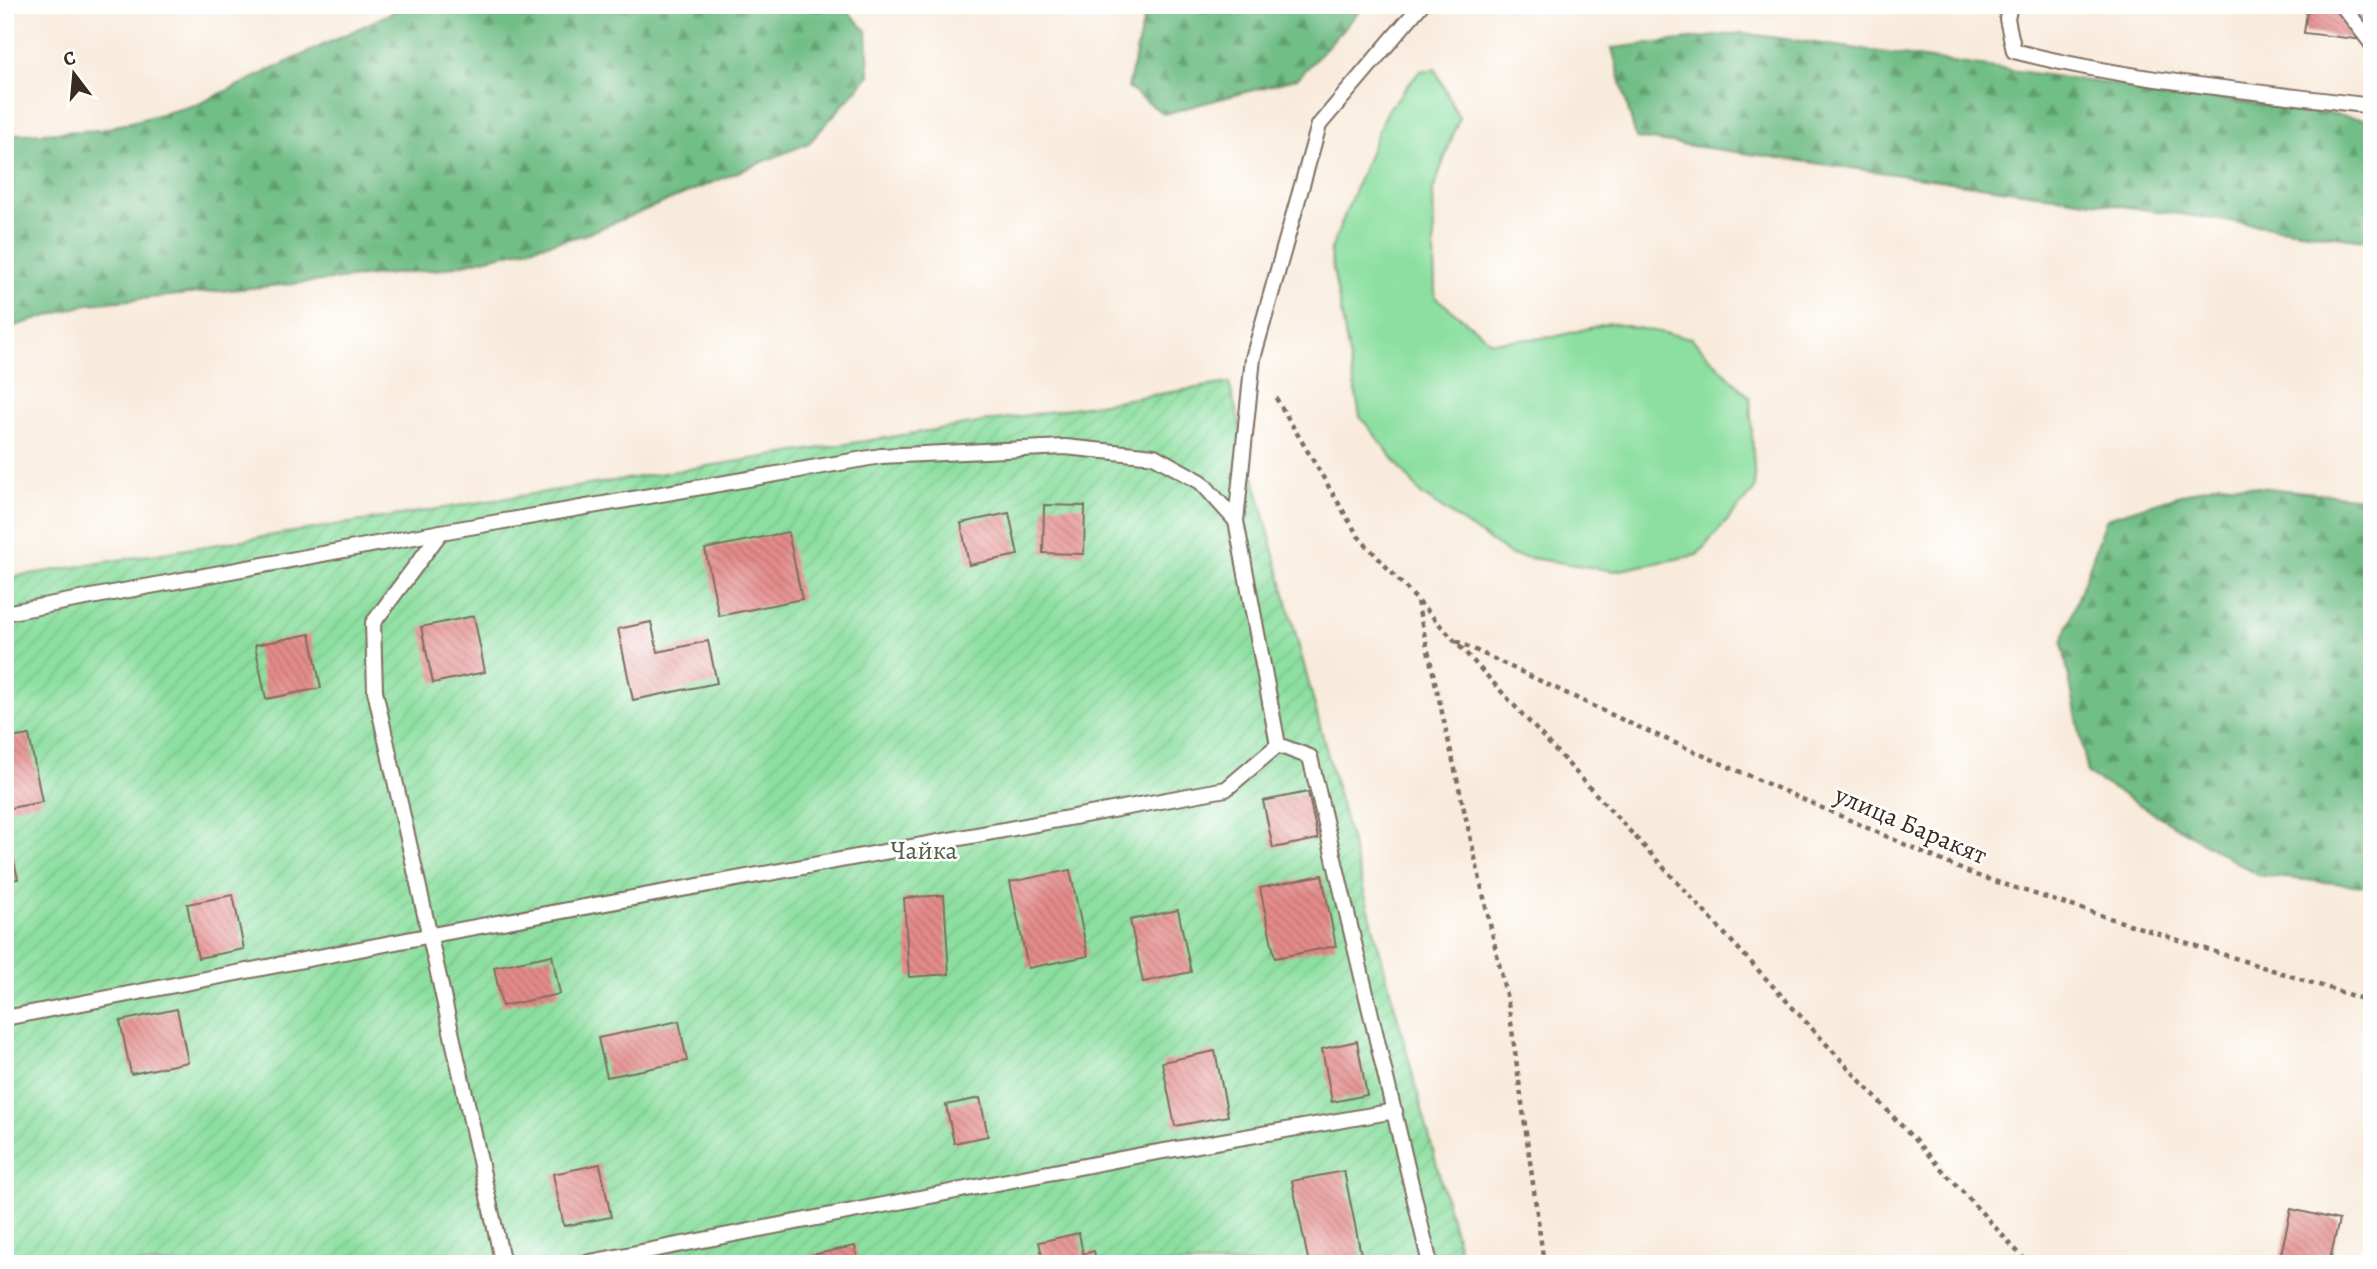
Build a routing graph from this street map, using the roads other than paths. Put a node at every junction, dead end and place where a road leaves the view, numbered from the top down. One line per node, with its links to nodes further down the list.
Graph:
1 (1420, 5): 6 (lane)
2 (2010, 5): 5 (lane)
3 (2342, 5): 4 (lane)
4 (2372, 44)
5 (2372, 106)
6 (1236, 521): 7 (lane); 9 (lane)
7 (441, 532): 8 (lane); 10 (lane)
8 (5, 613)
9 (1278, 745): 10 (lane); 12 (lane)
10 (432, 935): 11 (lane); 13 (lane)
11 (5, 1018)
12 (1395, 1111): 14 (lane); 15 (lane)
13 (503, 1264)
14 (580, 1264)
15 (1430, 1264)

